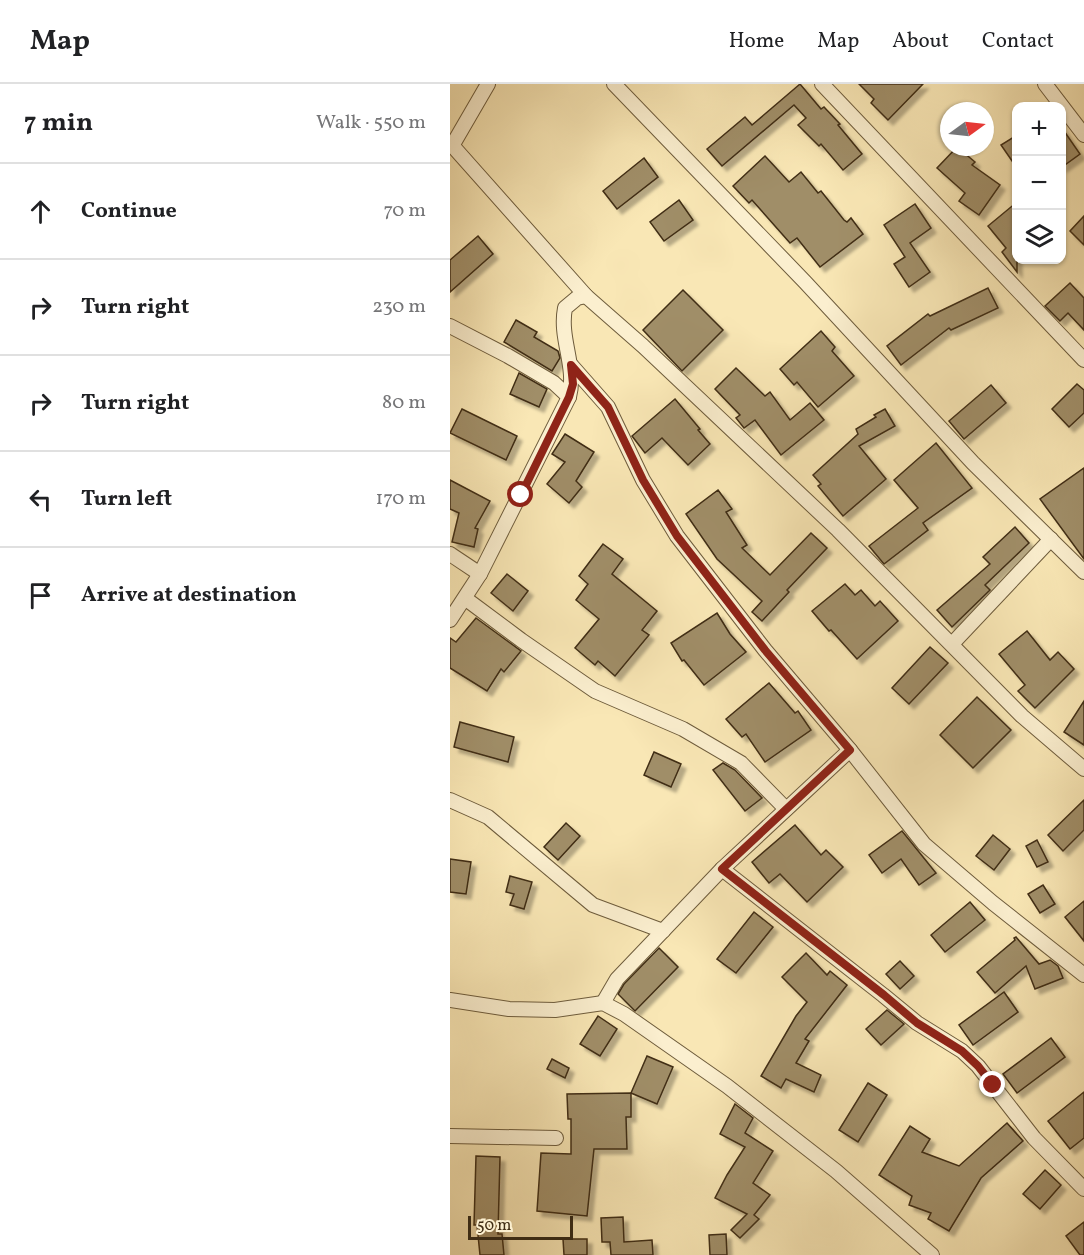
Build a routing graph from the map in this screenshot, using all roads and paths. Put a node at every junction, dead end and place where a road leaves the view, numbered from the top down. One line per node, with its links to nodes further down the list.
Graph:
1 (488, 84): 8 (street)
2 (614, 84): 14 (street)
3 (822, 84): 11 (street)
4 (1045, 84): 6 (street)
5 (1084, 111): 6 (street)
6 (1073, 121): 7 (street)
7 (1084, 135)
8 (451, 145): 9 (street)
9 (586, 296): 12 (street); 20 (street)
10 (450, 326): 13 (street)
11 (1084, 360)
12 (571, 365): 13 (street); 21 (street)
13 (569, 397): 17 (street)
14 (1051, 539): 16 (street); 20 (street)
15 (450, 554): 17 (street)
16 (1084, 572)
17 (480, 574): 18 (street)
18 (466, 598): 19 (street); 24 (street)
19 (450, 620)
20 (952, 644): 22 (street)
21 (850, 750): 24 (street); 27 (street)
22 (1084, 769)
23 (450, 801): 26 (street)
24 (786, 809): 25 (street)
25 (722, 869): 26 (street); 32 (street)
26 (663, 931): 29 (street)
27 (1084, 975)
28 (450, 1000): 29 (street)
29 (603, 1003): 33 (street)
30 (450, 1136): 31 (street)
31 (556, 1138)
32 (1084, 1190)
33 (932, 1255)

